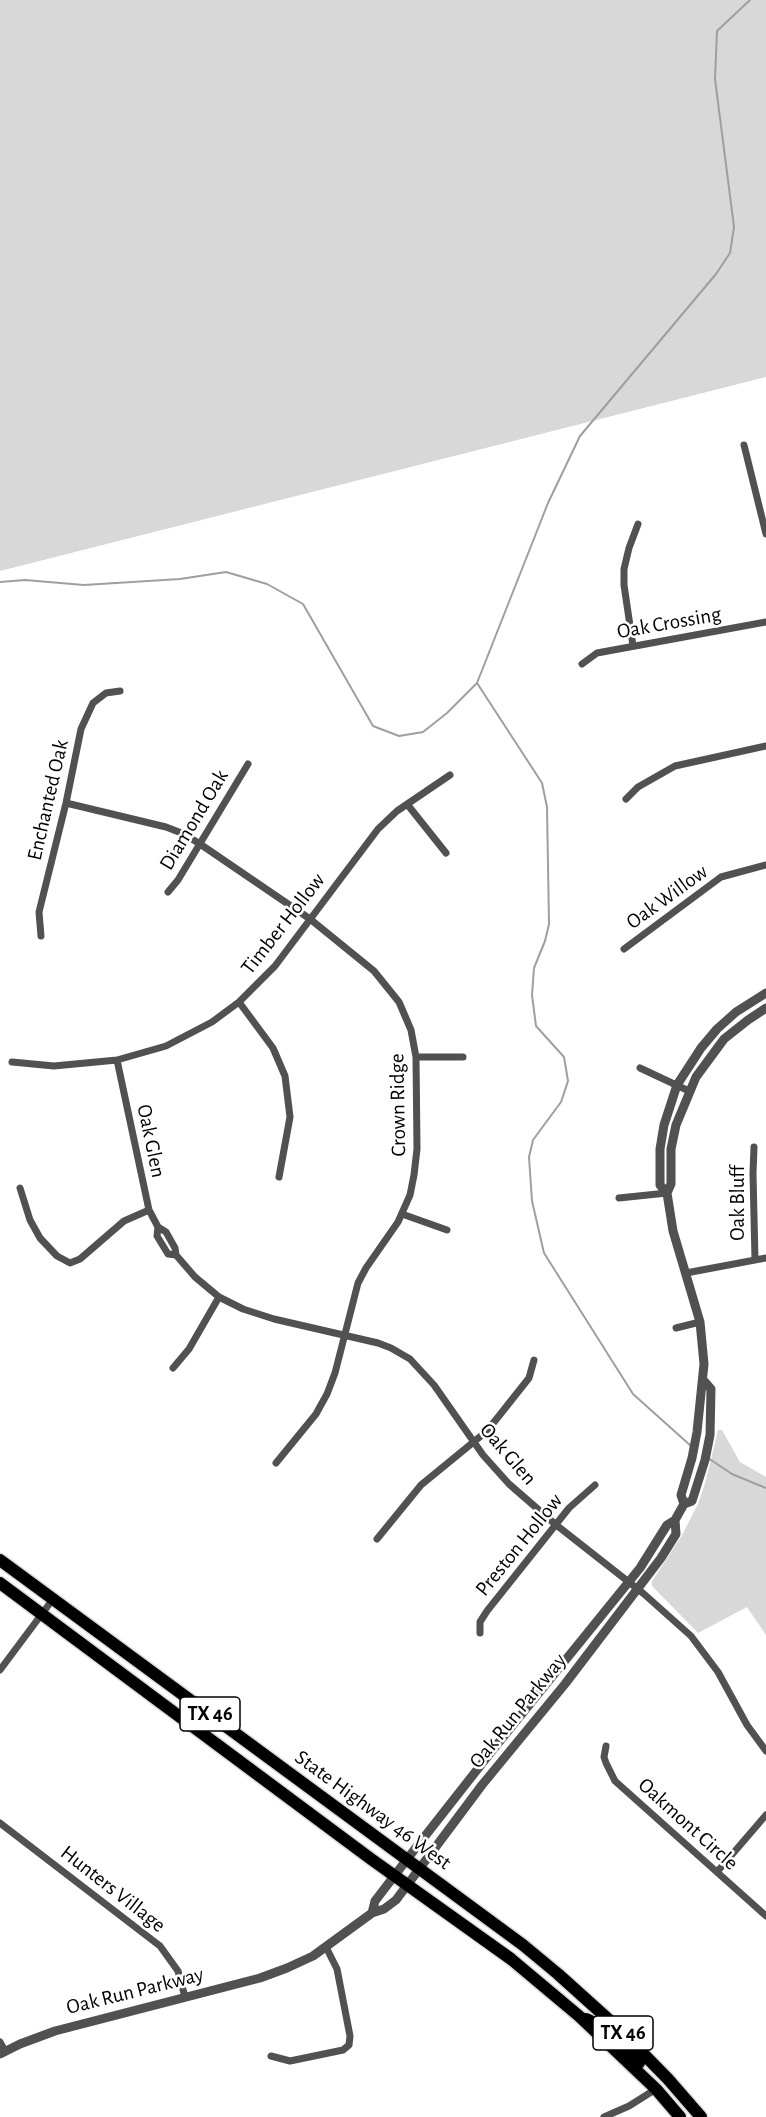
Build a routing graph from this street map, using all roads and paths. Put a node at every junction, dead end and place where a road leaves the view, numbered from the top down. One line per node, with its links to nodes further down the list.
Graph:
1 (744, 445): 3 (street)
2 (638, 524): 5 (street)
3 (766, 534)
4 (766, 622): 5 (street, Oak Crossing)
5 (633, 646): 6 (street, Oak Crossing)
6 (582, 664)
7 (120, 691): 12 (street, Enchanted Oak)
8 (766, 746): 11 (street)
9 (248, 764): 14 (street, Diamond Oak)
10 (450, 775): 13 (street, Timber Hollow)
11 (626, 799)
12 (66, 803): 14 (street, Crown Ridge); 19 (street, Enchanted Oak)
13 (407, 804): 15 (street); 18 (street, Timber Hollow)
14 (200, 844): 17 (street, Diamond Oak); 18 (street, Crown Ridge)
15 (446, 854)
16 (766, 865): 20 (street, Oak Willow)
17 (168, 892)
18 (310, 919): 22 (street, Timber Hollow); 25 (street, Crown Ridge)
19 (41, 936)
20 (624, 949)
21 (766, 993): 29 (street, Oak Run Parkway)
22 (239, 1002): 26 (street, Timber Hollow); 32 (street)
23 (766, 1008): 30 (street, Oak Run Parkway)
24 (463, 1057): 25 (street)
25 (416, 1058): 37 (street, Crown Ridge)
26 (117, 1060): 27 (street, Timber Hollow); 36 (street, Oak Glen)
27 (12, 1062)
28 (640, 1068): 29 (street)
29 (677, 1085): 30 (street); 34 (street, Oak Run Parkway)
30 (689, 1091): 34 (street, Oak Run Parkway)
31 (754, 1147): 40 (street, Oak Bluff)
32 (279, 1178)
33 (20, 1188): 36 (street)
34 (667, 1193): 35 (street); 41 (street, Oak Run Parkway)
35 (619, 1198)
36 (149, 1210): 42 (street, Oak Glen)
37 (402, 1214): 38 (street); 45 (street, Crown Ridge)
38 (447, 1230)
39 (766, 1258): 40 (street)
40 (755, 1260): 41 (street)
41 (686, 1273): 43 (street, Oak Run Parkway)
42 (219, 1296): 45 (street, Oak Glen); 47 (street)
43 (700, 1322): 44 (street); 48 (street, Oak Run Parkway)
44 (676, 1328)
45 (345, 1335): 49 (street, Oak Glen); 50 (street, Crown Ridge)
46 (534, 1360): 49 (street)
47 (173, 1368)
48 (704, 1381): 52 (street, Oak Run Parkway); 52 (street, Oak Run Parkway)
49 (473, 1443): 54 (street, Oak Glen); 55 (street)
50 (276, 1463)
51 (595, 1485): 54 (street, Preston Hollow)
52 (684, 1504): 53 (street, Oak Run Parkway)
53 (675, 1520): 57 (street, Oak Run Parkway); 59 (street, Oak Run Parkway)
54 (555, 1524): 57 (street, Oak Glen); 62 (street, Preston Hollow)
55 (377, 1539)
56 (0, 1560): 60 (main road, State Highway 46 West / TX 46)
57 (628, 1582): 59 (street, Oak Glen); 68 (street, Oak Run Parkway)
58 (0, 1583): 61 (main road, State Highway 46 West / TX 46)
59 (637, 1589): 65 (street, Oak Glen); 69 (street, Oak Run Parkway)
60 (53, 1599): 61 (street); 68 (main road, State Highway 46 West / TX 46)
61 (42, 1614): 63 (street); 71 (main road, State Highway 46 West / TX 46)
62 (480, 1633)
63 (0, 1670)
64 (606, 1746): 70 (street, Oakmont Circle)
65 (766, 1752)
66 (766, 1815): 70 (street)
67 (0, 1823): 76 (street, Hunters Village)
68 (408, 1860): 69 (main road, State Highway 46 West / TX 46); 71 (street, Oak Run Parkway)
69 (419, 1869): 72 (street, Oak Run Parkway); 81 (main road, State Highway 46 West / TX 46)
70 (717, 1872): 74 (street, Oakmont Circle)
71 (396, 1876): 72 (main road, State Highway 46 West / TX 46); 73 (street, Oak Run Parkway)
72 (408, 1884): 73 (street, Oak Run Parkway); 77 (main road, State Highway 46 West / TX 46)
73 (372, 1913): 75 (street, Oak Run Parkway)
74 (766, 1916)
75 (326, 1947): 76 (street, Oak Run Parkway); 80 (street)
76 (185, 1997): 79 (street, Oak Run Parkway)
77 (579, 2016): 81 (main road); 82 (main road, State Highway 46 West / TX 46)
78 (0, 2042): 79 (street)
79 (2, 2053)
80 (271, 2056)
81 (668, 2079): 86 (main road, State Highway 46 West / TX 46)
82 (656, 2089): 83 (street); 84 (main road, State Highway 46 West / TX 46); 85 (main road)
83 (604, 2117)
84 (680, 2117)
85 (692, 2117)
86 (701, 2117)

